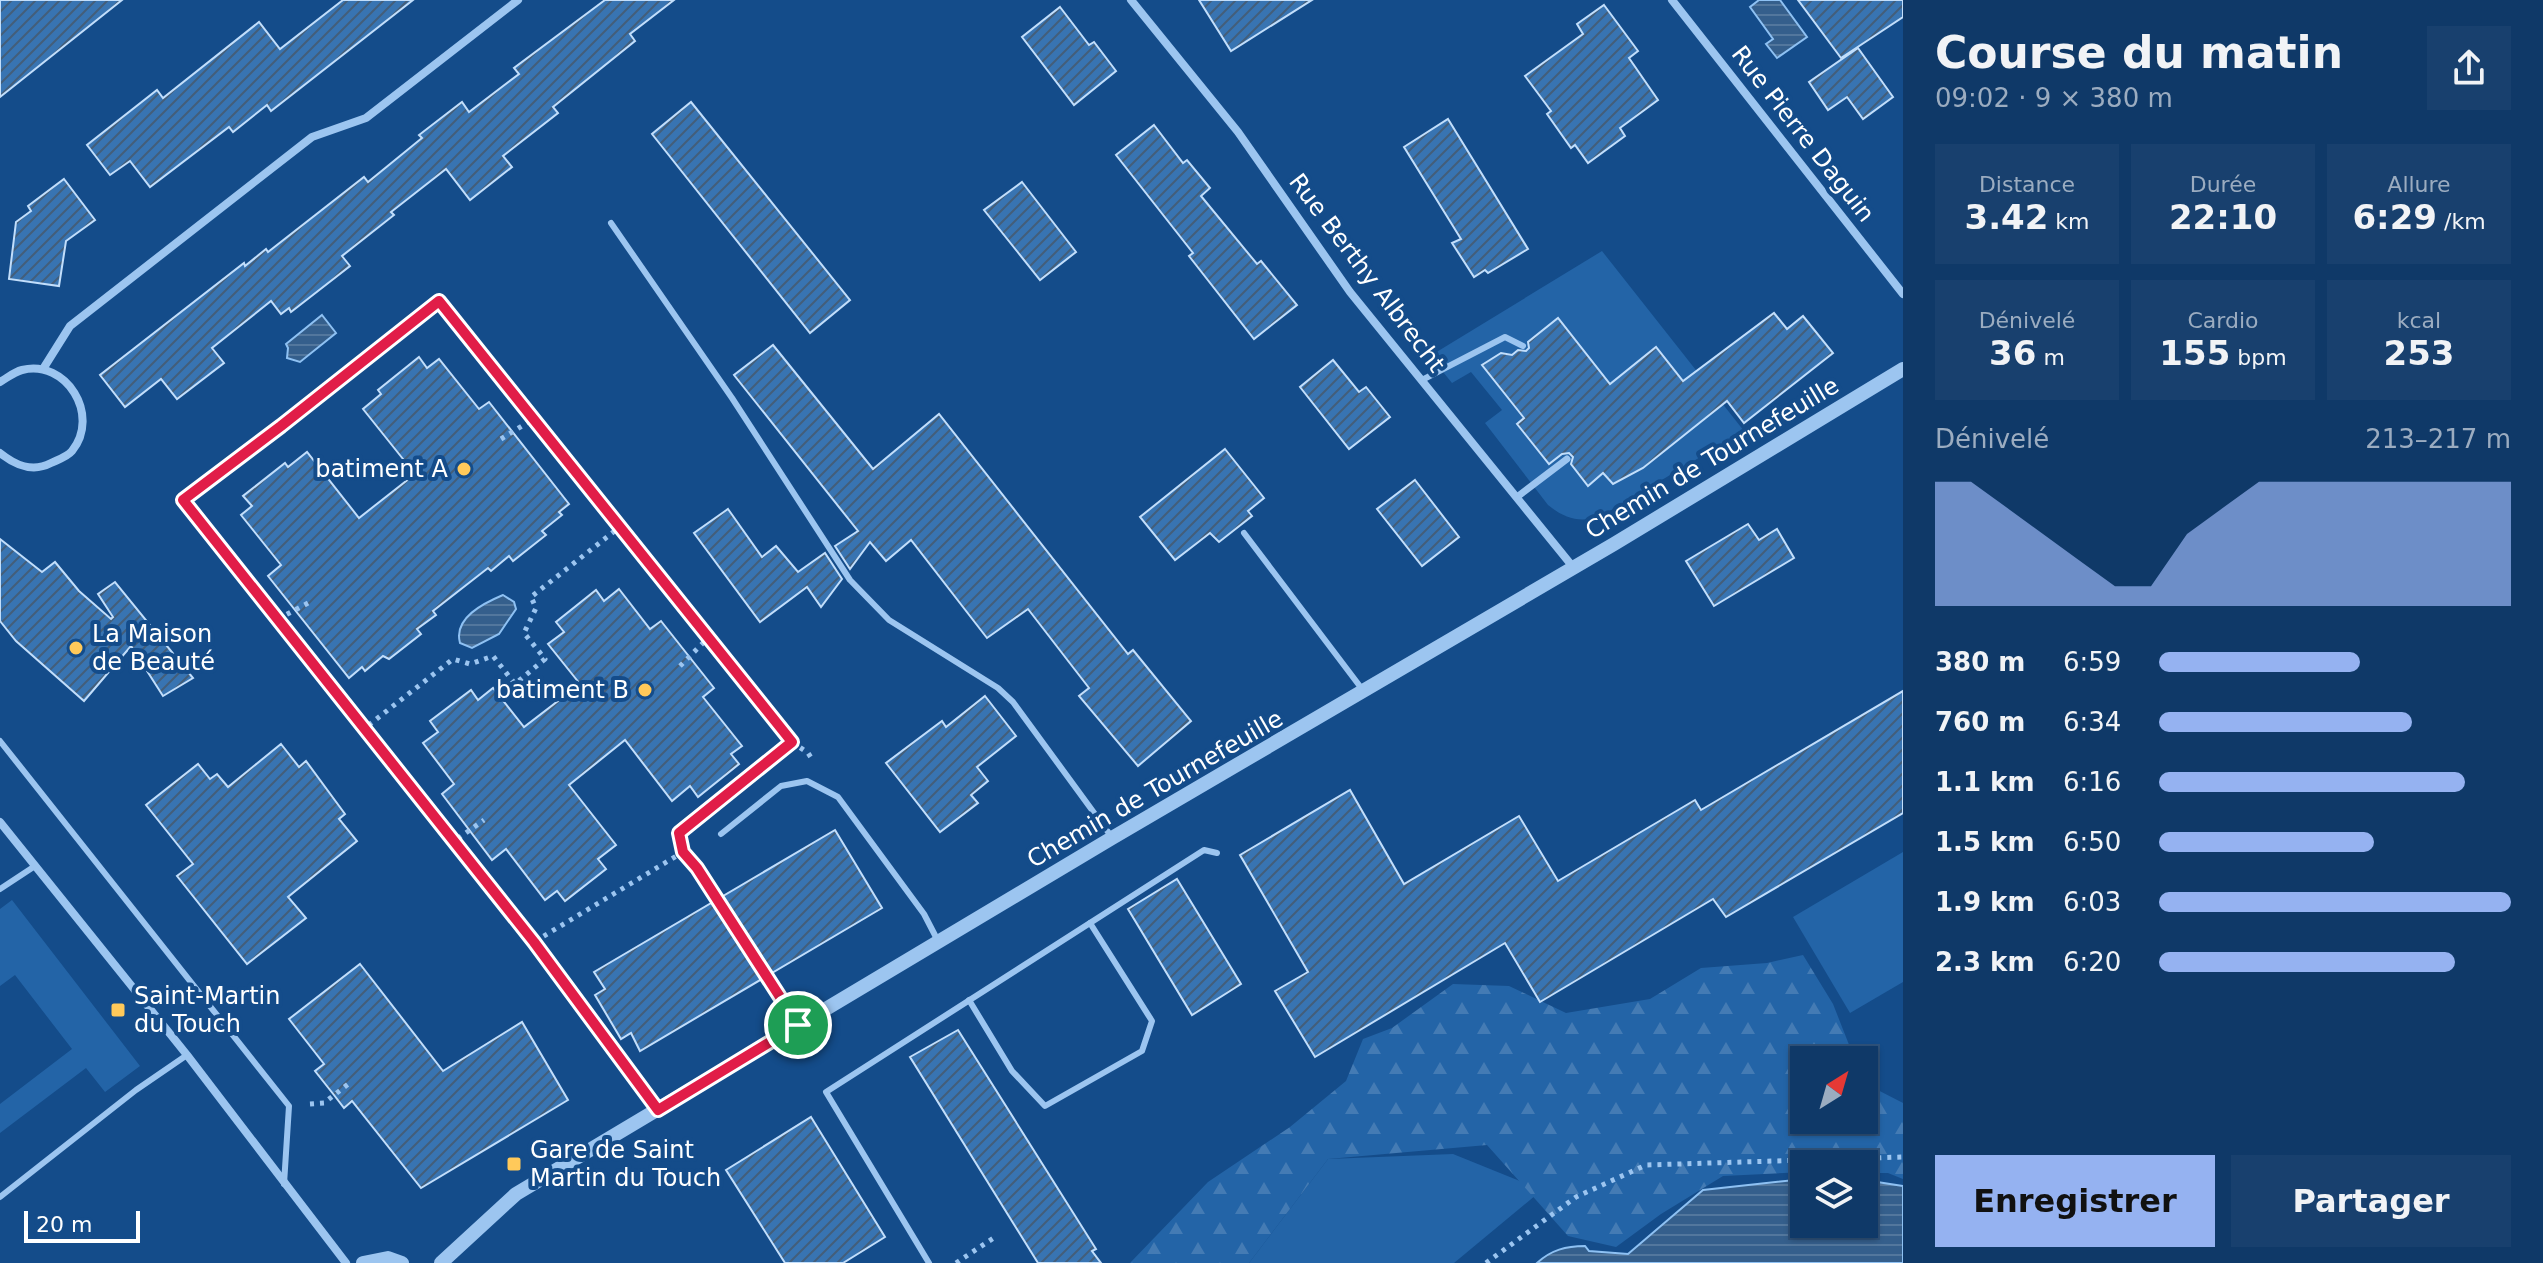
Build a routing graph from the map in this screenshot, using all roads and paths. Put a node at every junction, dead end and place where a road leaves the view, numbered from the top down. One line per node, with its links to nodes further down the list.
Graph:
1 (518, 0): 7 (street)
2 (1131, 0): 9 (street, Rue Berthy Albrecht)
3 (1672, 0): 5 (street, Rue Pierre Daguin)
4 (611, 223): 29 (lane)
5 (1903, 294)
6 (1523, 346): 9 (lane)
7 (43, 369): 10 (street); 13 (street)
8 (1903, 369): 18 (street, Chemin de Tournefeuille)
9 (1422, 380): 15 (street, Rue Berthy Albrecht)
10 (0, 382)
11 (535, 418): 12 (path); 16 (path); 20 (path)
12 (501, 439)
13 (0, 453)
14 (1567, 459): 15 (street)
15 (1517, 497): 18 (street, Rue Berthy Albrecht)
16 (621, 526): 21 (path); 24 (path)
17 (1244, 533): 23 (lane)
18 (1573, 567): 23 (street, Chemin de Tournefeuille)
19 (310, 602): 20 (path)
20 (278, 619): 24 (path)
21 (709, 637): 22 (path); 31 (path)
22 (680, 666)
23 (1365, 692): 29 (street, Chemin de Tournefeuille)
24 (365, 728): 30 (path)
25 (0, 741): 45 (lane)
26 (484, 820): 30 (path)
27 (0, 822): 33 (street)
28 (721, 834): 37 (lane)
29 (1112, 838): 37 (street, Chemin de Tournefeuille)
30 (453, 842): 36 (path)
31 (683, 852): 36 (path); 39 (path)
32 (1217, 853): 35 (lane)
33 (35, 866): 34 (lane); 40 (street)
34 (0, 889)
35 (1090, 923): 38 (lane); 38 (lane)
36 (534, 942): 43 (path)
37 (938, 942): 39 (street, Chemin de Tournefeuille)
38 (969, 1000): 52 (lane)
39 (798, 1025): 43 (street, Chemin de Tournefeuille)
40 (187, 1055): 45 (street); 46 (lane)
41 (352, 1081): 42 (path)
42 (324, 1103)
43 (658, 1110): 51 (street, Chemin de Tournefeuille)
44 (1903, 1157): 54 (path)
45 (284, 1184): 48 (street)
46 (0, 1197)
47 (995, 1237): 53 (path)
48 (346, 1263)
49 (363, 1263): 50 (street)
50 (402, 1263)
51 (441, 1263)
52 (929, 1263)
53 (956, 1263)
54 (1486, 1263)

